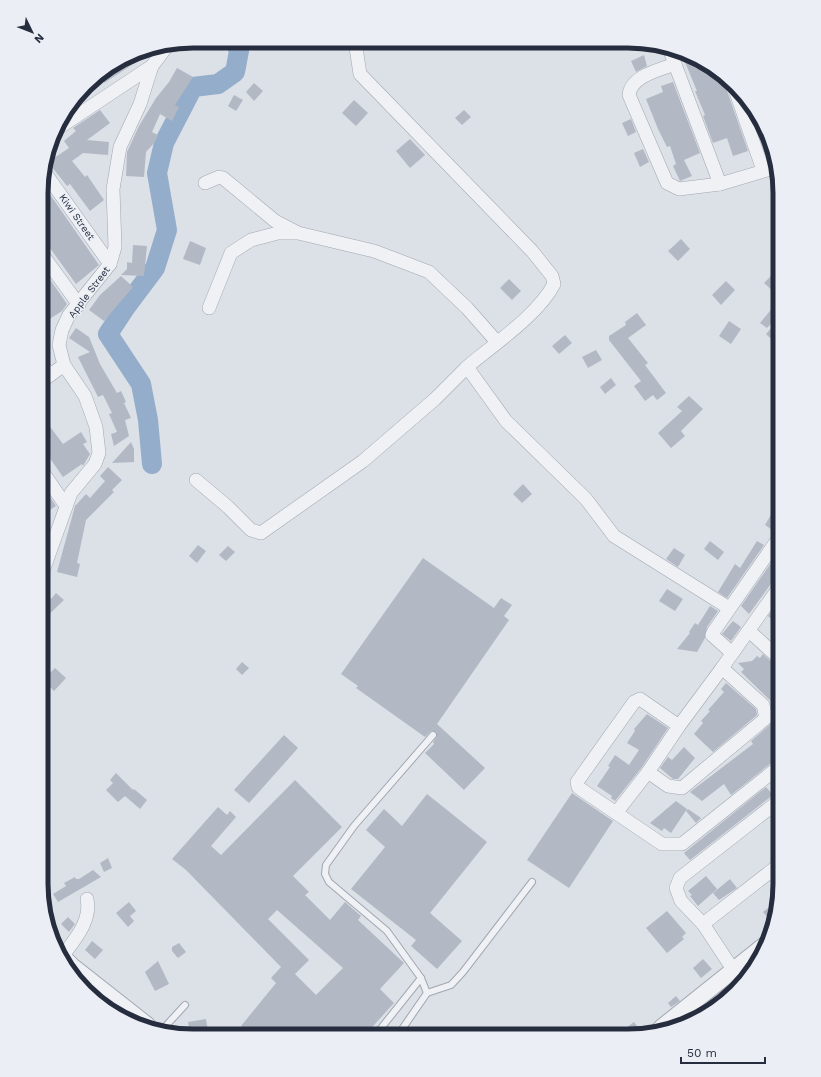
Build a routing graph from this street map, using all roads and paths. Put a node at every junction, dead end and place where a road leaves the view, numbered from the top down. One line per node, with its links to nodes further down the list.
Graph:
1 (356, 48): 17 (street)
2 (163, 51): 5 (street, Apple Street)
3 (671, 55): 4 (street)
4 (675, 64): 11 (street); 11 (street)
5 (152, 66): 7 (street); 14 (street, Apple Street)
6 (738, 99): 8 (street)
7 (66, 123)
8 (768, 169): 11 (street)
9 (49, 177): 14 (street, Kiwi Street)
10 (205, 183): 12 (street)
11 (720, 184)
12 (298, 233): 16 (street); 17 (street)
13 (48, 262): 15 (street)
14 (110, 264): 15 (street, Apple Street)
15 (79, 305): 18 (street, Apple Street)
16 (208, 308)
17 (497, 342): 19 (street)
18 (64, 366): 20 (street); 23 (street, Apple Street)
19 (467, 367): 22 (street); 27 (street)
20 (48, 377)
21 (48, 480): 23 (street)
22 (196, 480)
23 (66, 506): 25 (street, Apple Street)
24 (773, 546): 27 (street)
25 (48, 557)
26 (773, 599): 28 (street)
27 (729, 608): 29 (street)
28 (749, 631): 29 (street); 30 (street)
29 (732, 653): 31 (street)
30 (773, 653)
31 (722, 668): 32 (street); 34 (street)
32 (679, 726): 34 (street); 37 (street)
33 (433, 735): 46 (lane)
34 (648, 772): 37 (street)
35 (773, 772): 37 (street)
36 (773, 805): 41 (street)
37 (616, 813)
38 (773, 869): 41 (street)
39 (532, 882): 47 (lane)
40 (87, 899): 42 (street)
41 (703, 924): 45 (street)
42 (67, 957)
43 (752, 960): 45 (street)
44 (76, 969): 49 (street)
45 (737, 977): 50 (street)
46 (421, 978): 47 (lane); 52 (lane)
47 (427, 993): 53 (lane)
48 (186, 1005): 51 (lane)
49 (138, 1018)
50 (668, 1023)
51 (166, 1026)
52 (380, 1029)
53 (402, 1029)

